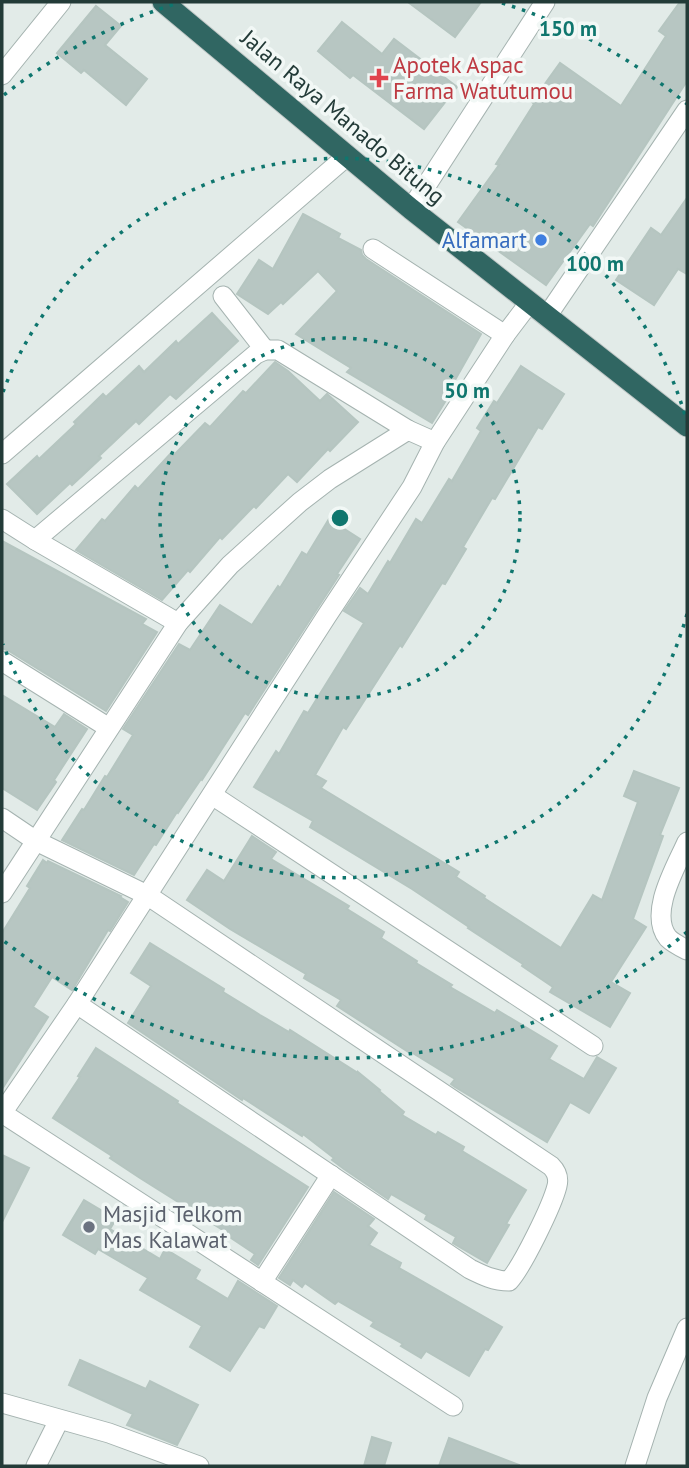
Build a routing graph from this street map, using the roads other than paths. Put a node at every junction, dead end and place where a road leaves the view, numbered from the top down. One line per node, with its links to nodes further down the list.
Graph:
1 (61, 2): 4 (street)
2 (163, 2): 6 (highway, Jalan Raya Manado Bitung)
3 (545, 2): 7 (street)
4 (2, 75)
5 (687, 110): 11 (street)
6 (347, 156): 7 (highway, Jalan Raya Manado Bitung); 17 (street)
7 (411, 209): 10 (highway, Jalan Raya Manado Bitung)
8 (373, 249): 12 (street)
9 (223, 296): 13 (street)
10 (530, 302): 11 (highway, Jalan Raya Manado Bitung); 12 (street)
11 (547, 316): 14 (highway, Jalan Raya Manado Bitung)
12 (505, 335): 16 (street)
13 (265, 350): 15 (street); 19 (street)
14 (687, 426)
15 (408, 430): 16 (street); 20 (street)
16 (435, 442): 23 (street)
17 (2, 454)
18 (2, 519): 19 (street)
19 (35, 540): 20 (street)
20 (177, 623): 22 (street)
21 (2, 662): 22 (street)
22 (110, 728): 25 (street)
23 (212, 795): 28 (street); 31 (street)
24 (2, 818): 25 (street)
25 (36, 841): 27 (street); 28 (street)
26 (687, 842): 29 (street)
27 (2, 893)
28 (147, 895): 30 (street); 32 (street)
29 (687, 950)
30 (78, 1004): 32 (street); 33 (street)
31 (593, 1046)
32 (331, 1175): 33 (street)
33 (262, 1282): 36 (street)
34 (687, 1328): 40 (street)
35 (2, 1404): 37 (street)
36 (453, 1406)
37 (59, 1420): 38 (street); 39 (street)
38 (36, 1466)
39 (199, 1466)
40 (635, 1466)

